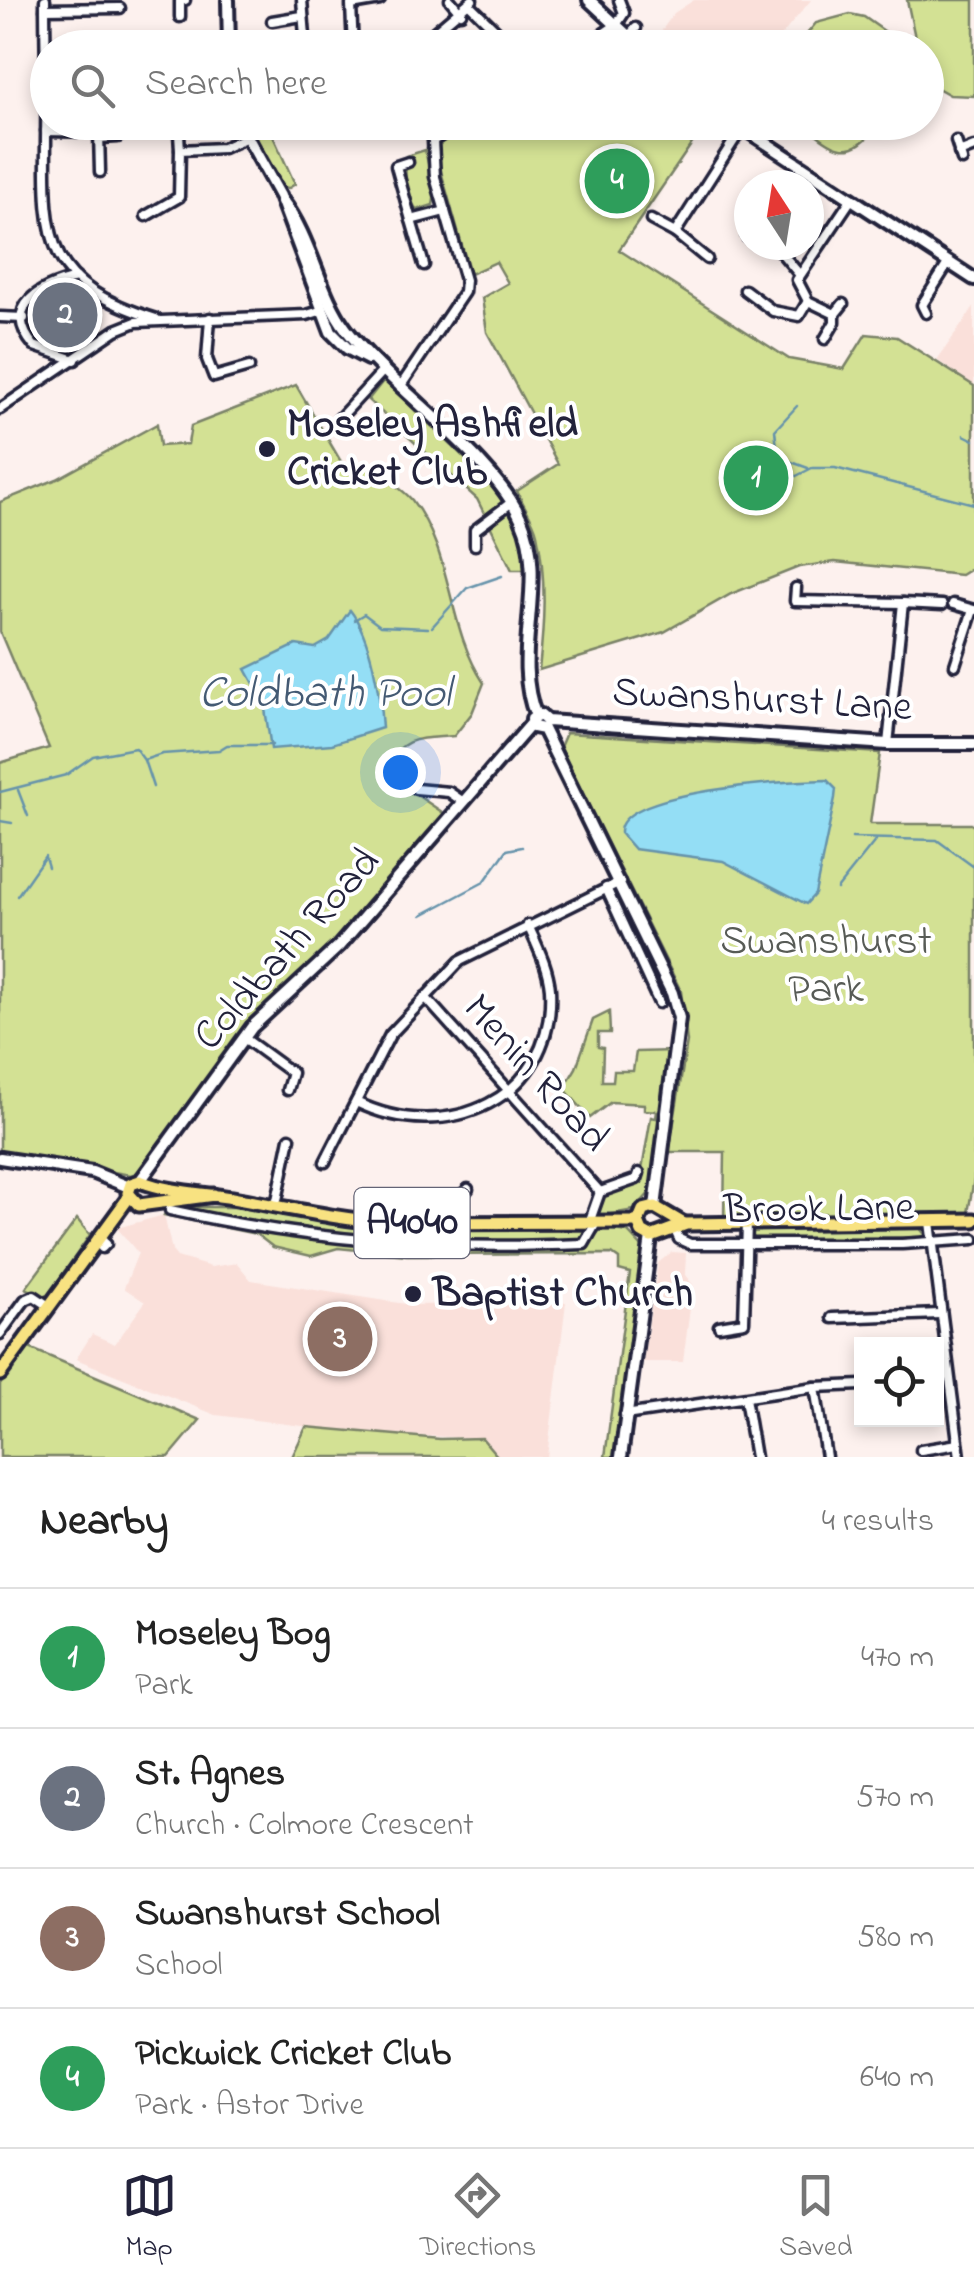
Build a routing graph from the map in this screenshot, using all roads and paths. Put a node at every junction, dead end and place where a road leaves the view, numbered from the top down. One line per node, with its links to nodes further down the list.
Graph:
1 (185, 0): 2 (street); 15 (street)
2 (197, 0)
3 (228, 0): 19 (street)
4 (302, 0): 14 (street)
5 (380, 0): 10 (street)
6 (450, 0): 13 (street)
7 (589, 0): 17 (street)
8 (619, 0): 17 (street)
9 (471, 2): 13 (street); 23 (street)
10 (350, 3): 21 (street)
11 (45, 4): 12 (street); 18 (street)
12 (120, 8)
13 (461, 13): 22 (street)
14 (302, 16): 16 (street); 20 (street)
15 (180, 17)
16 (272, 21)
17 (616, 25): 24 (street); 25 (street)
18 (45, 30)
19 (229, 30)
20 (304, 30)
21 (352, 30)
22 (438, 30)
23 (497, 30)
24 (609, 30)
25 (627, 30)
26 (46, 140): 50 (street)
27 (101, 140): 38 (street)
28 (179, 140): 36 (street)
29 (242, 140): 36 (street)
30 (248, 140): 53 (street)
31 (435, 140): 40 (street)
32 (729, 140): 44 (street)
33 (761, 140): 39 (street)
34 (956, 142): 35 (street)
35 (974, 148)
36 (180, 150): 41 (street)
37 (408, 162): 42 (street)
38 (100, 172)
39 (852, 198): 47 (street); 49 (street)
40 (445, 211): 42 (street); 70 (street)
41 (146, 216)
42 (411, 220): 48 (street)
43 (651, 220): 44 (street)
44 (674, 233): 45 (street)
45 (707, 259)
46 (787, 260): 49 (street)
47 (949, 262): 51 (street); 56 (street)
48 (424, 265)
49 (799, 274): 54 (street)
50 (76, 278): 57 (street); 61 (street)
51 (974, 280)
52 (745, 290): 54 (street)
53 (323, 291): 58 (street); 67 (street)
54 (808, 300): 59 (street)
55 (844, 304): 59 (street)
56 (910, 304)
57 (116, 307): 63 (street); 64 (street)
58 (323, 310): 62 (street); 67 (street)
59 (834, 314): 65 (street)
60 (0, 317): 61 (street)
61 (24, 318): 66 (street)
62 (210, 318): 63 (street); 68 (street)
63 (156, 319): 64 (street)
64 (116, 330): 66 (street)
65 (825, 339)
66 (75, 360): 71 (street)
67 (374, 361): 69 (street)
68 (249, 367)
69 (383, 371): 70 (street); 72 (street)
70 (400, 387): 73 (street)
71 (0, 410)
72 (336, 422)
73 (512, 502): 74 (street); 81 (street)
74 (476, 545)
75 (796, 588): 76 (street)
76 (903, 603): 78 (street); 82 (street)
77 (954, 604): 79 (street)
78 (942, 606)
79 (974, 610): 80 (street)
80 (955, 666)
81 (539, 722): 82 (street, Swanshurst Lane); 85 (street, Coldbath Road); 86 (street)
82 (888, 744): 83 (street, Swanshurst Lane)
83 (974, 744)
84 (416, 789): 85 (street)
85 (462, 802): 91 (street, Coldbath Road)
86 (620, 882): 87 (street); 103 (street)
87 (606, 888): 88 (street); 90 (street)
88 (528, 924): 89 (street); 93 (street)
89 (426, 997): 93 (street, Menin Road); 94 (street)
90 (659, 1004)
91 (244, 1038): 92 (street); 101 (street, Coldbath Road)
92 (287, 1090)
93 (509, 1090): 94 (street); 100 (street, Menin Road)
94 (356, 1102): 97 (street)
95 (290, 1138): 102 (street)
96 (0, 1158): 101 (street)
97 (325, 1162)
98 (639, 1173): 100 (street)
99 (468, 1189): 113 (street)
100 (600, 1192): 111 (street)
101 (140, 1193): 102 (main road, A4040); 120 (main road, A4040)
102 (276, 1205): 110 (main road, A4040)
103 (655, 1206): 107 (main road); 114 (main road, Brook Lane)
104 (224, 1207): 106 (street)
105 (170, 1210): 106 (street)
106 (221, 1221): 119 (street)
107 (638, 1222): 111 (main road, A4040); 115 (main road)
108 (930, 1222): 109 (main road, Brook Lane); 112 (main road, Brook Lane); 117 (street)
109 (970, 1222)
110 (388, 1223): 113 (main road, A4040); 119 (street)
111 (592, 1223): 113 (main road, A4040); 119 (street)
112 (747, 1223): 114 (main road, Brook Lane); 118 (street)
113 (456, 1224)
114 (676, 1227): 115 (main road); 118 (street, Brook Lane)
115 (651, 1237): 131 (street)
116 (974, 1239): 117 (street, Brook Lane)
117 (932, 1242): 118 (street, Brook Lane); 121 (street)
118 (746, 1245): 123 (street)
119 (386, 1246)
120 (49, 1306): 124 (street); 125 (main road, A4040)
121 (940, 1314): 122 (street); 127 (street)
122 (832, 1318)
123 (719, 1326)
124 (0, 1334)
125 (0, 1374)
126 (944, 1384): 127 (street)
127 (948, 1384): 132 (street)
128 (854, 1385): 129 (street)
129 (815, 1387): 130 (street); 136 (street)
130 (745, 1398): 131 (street); 135 (street)
131 (626, 1416): 134 (street)
132 (958, 1444): 133 (street); 137 (street)
133 (921, 1450)
134 (621, 1457)
135 (755, 1457)
136 (826, 1457)
137 (960, 1457)

